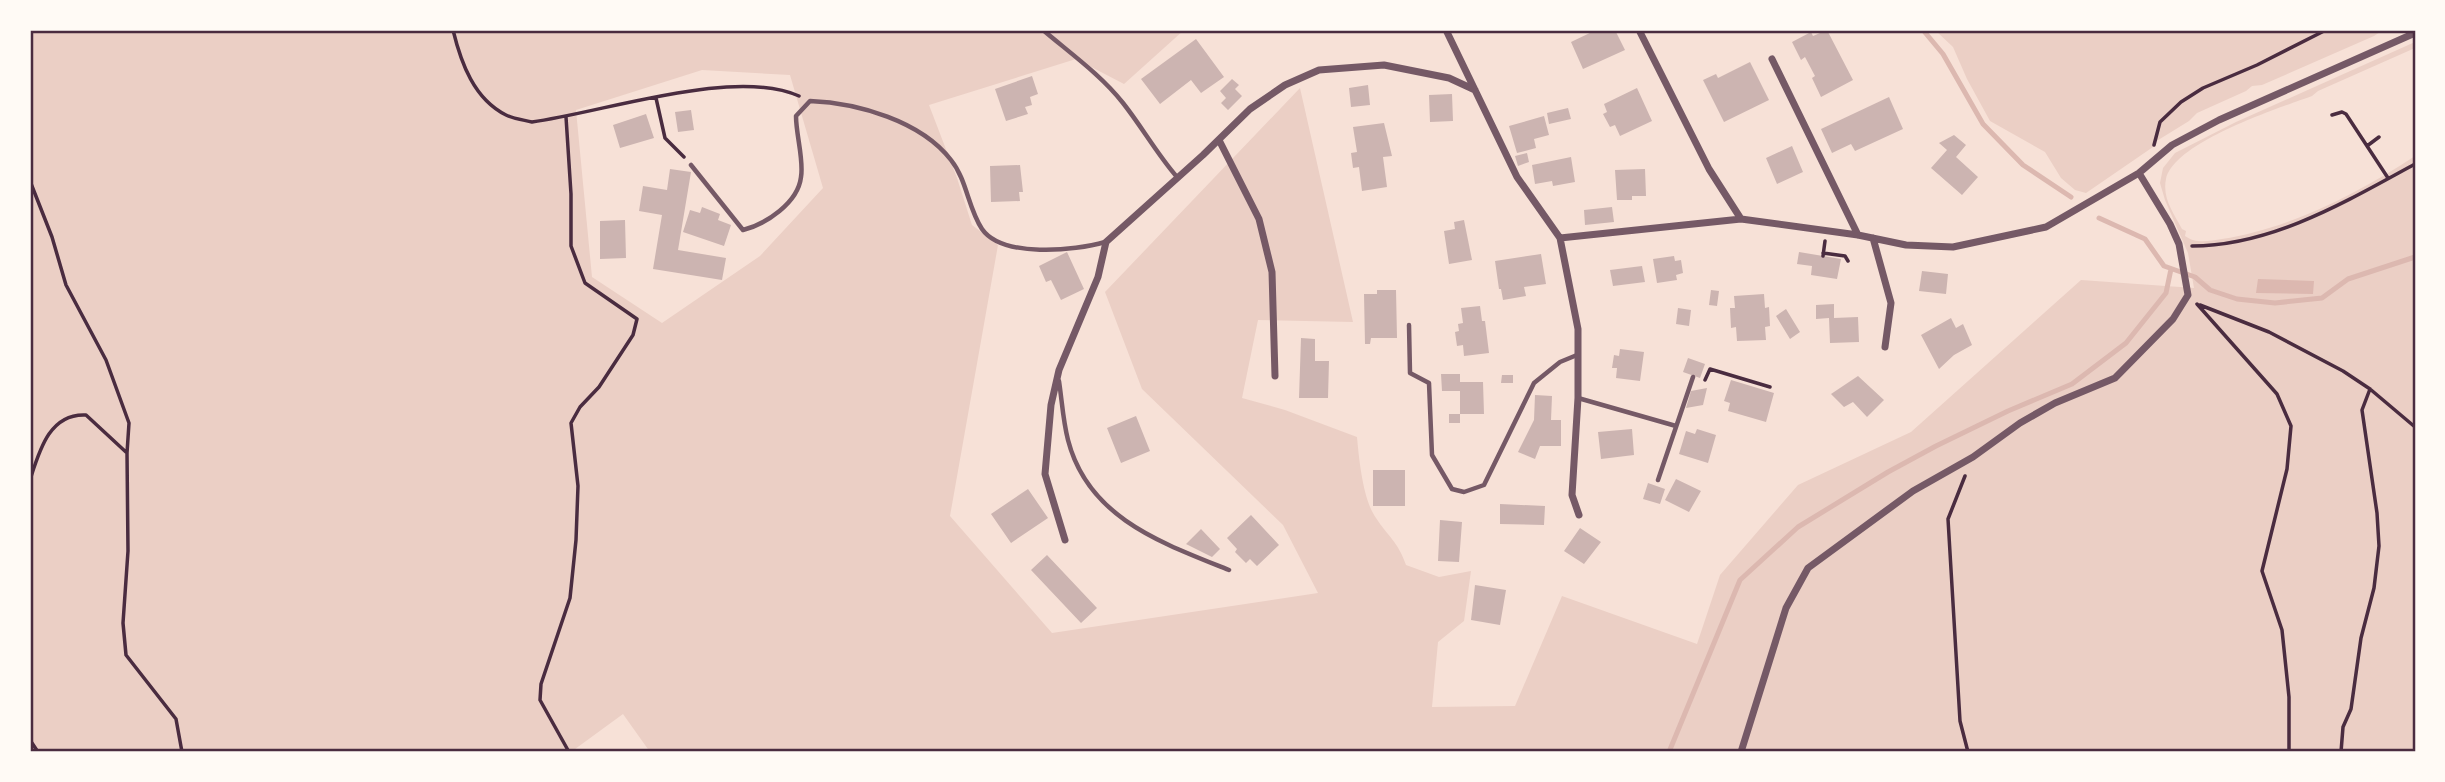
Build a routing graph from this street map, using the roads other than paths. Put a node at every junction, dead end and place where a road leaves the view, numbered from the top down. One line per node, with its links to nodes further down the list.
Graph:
1 (1043, 30): 10 (lane)
2 (1446, 30): 6 (street)
3 (1639, 30): 11 (street)
4 (2415, 33): 9 (street)
5 (1772, 59): 12 (street)
6 (1476, 90): 7 (street); 13 (street)
7 (1219, 140): 10 (street); 20 (street)
8 (691, 164): 15 (lane)
9 (2139, 173): 14 (street); 28 (street)
10 (1178, 178): 15 (street)
11 (1741, 219): 12 (street); 13 (street)
12 (1858, 235): 14 (street)
13 (1560, 237): 18 (street)
14 (1873, 238): 17 (street)
15 (1106, 242): 19 (street)
16 (1409, 325): 18 (lane)
17 (1885, 347)
18 (1578, 355): 22 (street)
19 (1058, 376): 26 (street); 27 (lane)
20 (1275, 376)
21 (1693, 377): 23 (lane)
22 (1578, 398): 23 (lane); 25 (street)
23 (1676, 426): 24 (lane)
24 (1658, 480)
25 (1579, 515)
26 (1065, 540)
27 (1228, 570)
28 (1741, 752)

